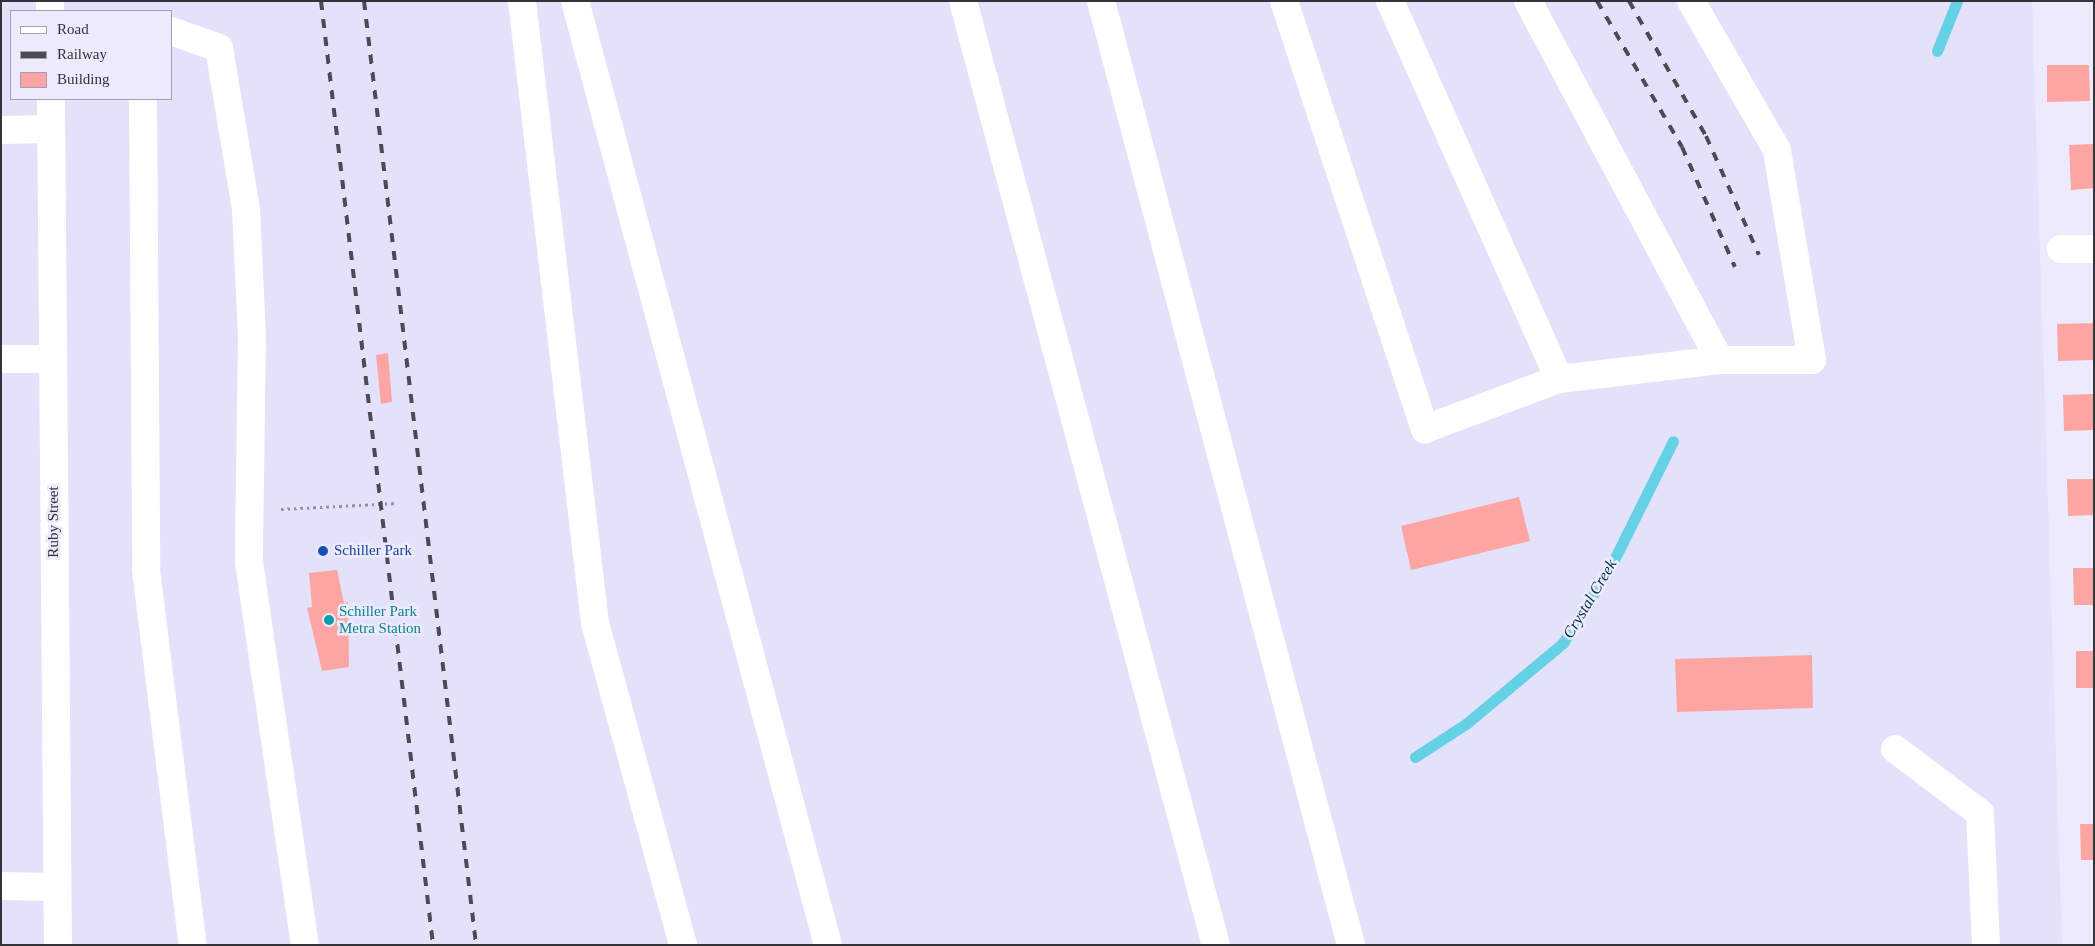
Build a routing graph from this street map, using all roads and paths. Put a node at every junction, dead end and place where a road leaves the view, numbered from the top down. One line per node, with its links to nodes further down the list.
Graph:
1 (522, 1): 28 (street)
2 (576, 1): 29 (street)
3 (963, 1): 30 (street)
4 (1101, 1): 31 (street)
5 (1284, 1): 19 (street)
6 (1390, 1): 19 (street)
7 (1528, 1): 18 (street)
8 (1692, 1): 18 (street)
9 (172, 30): 21 (street)
10 (50, 100): 12 (street, Ruby Street)
11 (143, 100): 26 (street)
12 (51, 129): 13 (street); 17 (street, Ruby Street)
13 (1, 130)
14 (2094, 249): 15 (street)
15 (2061, 250)
16 (1, 359): 17 (street)
17 (53, 359): 24 (street, Ruby Street)
18 (1720, 360): 19 (street)
19 (1559, 379)
20 (398, 503): 21 (path)
21 (249, 511): 27 (street)
22 (1896, 749): 32 (street)
23 (1, 886): 24 (street)
24 (58, 887): 25 (street, Ruby Street)
25 (58, 945)
26 (193, 945)
27 (305, 945)
28 (682, 945)
29 (828, 945)
30 (1216, 945)
31 (1351, 945)
32 (1986, 945)

